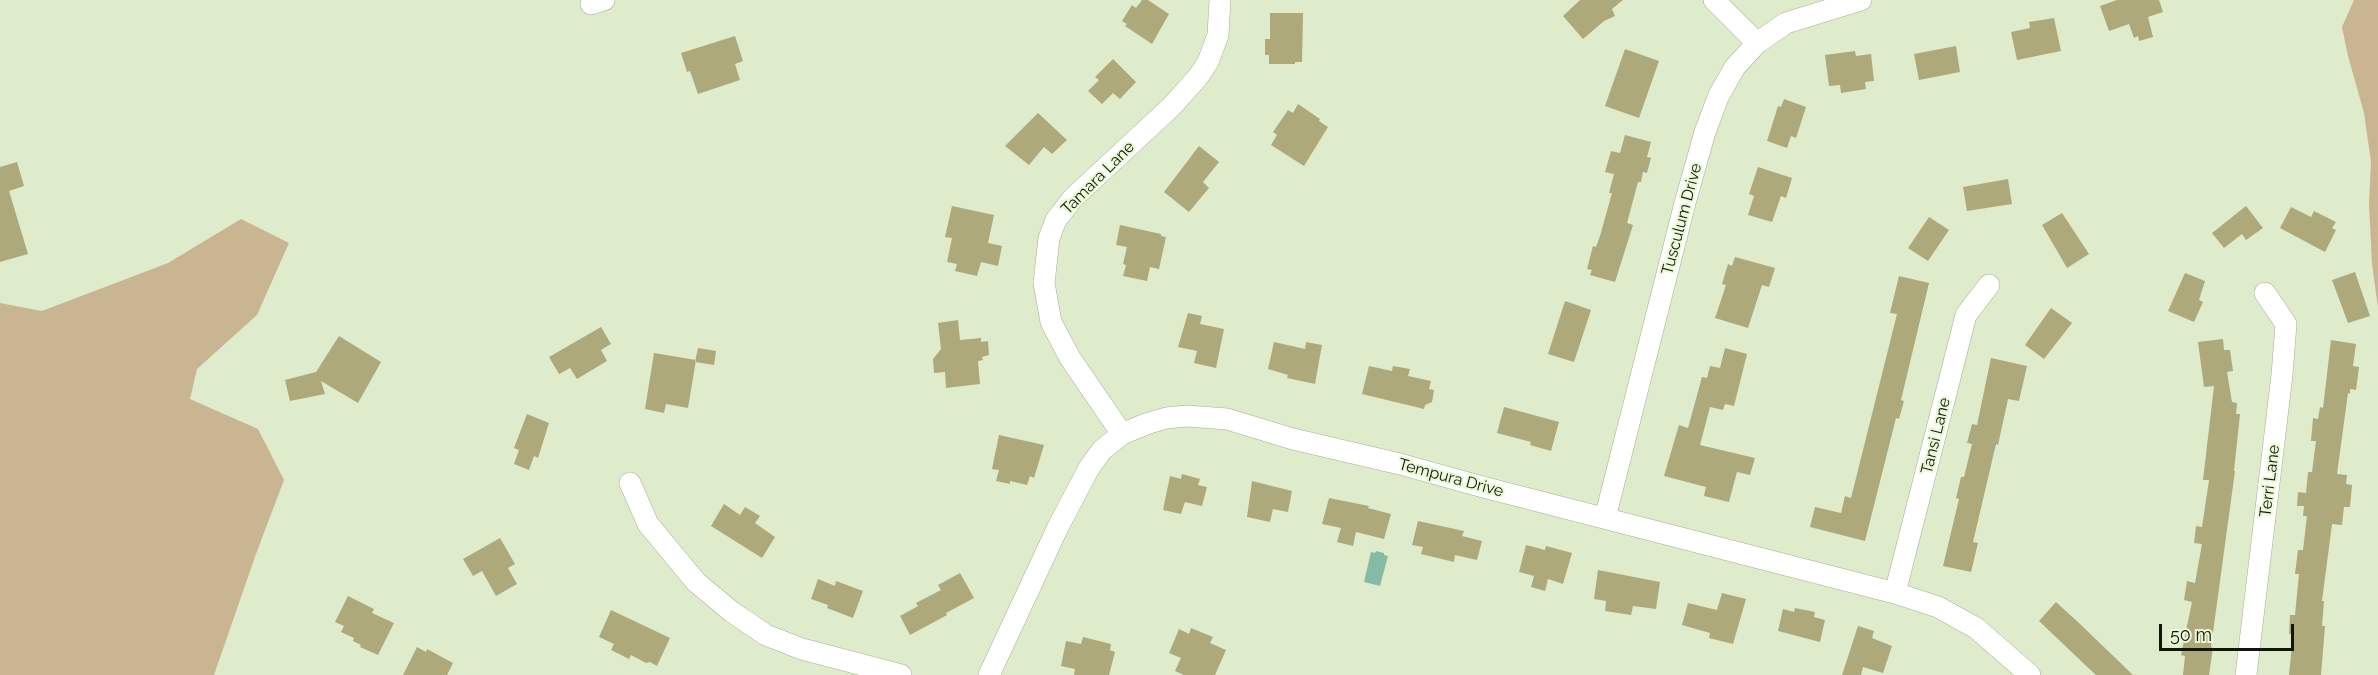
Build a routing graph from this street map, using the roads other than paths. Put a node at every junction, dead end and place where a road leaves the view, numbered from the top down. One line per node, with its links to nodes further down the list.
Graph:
1 (1220, 0): 7 (street, Tamara Lane)
2 (1714, 0): 4 (street)
3 (1861, 0): 4 (street, Tusculum Drive)
4 (1757, 43): 9 (street, Tusculum Drive)
5 (1989, 285): 10 (street, Tansi Lane)
6 (2265, 293): 14 (street, Terri Lane)
7 (1122, 434): 9 (street, Tempura Drive); 12 (street, Tempura Drive)
8 (630, 483): 11 (street)
9 (1605, 518): 10 (street, Tempura Drive)
10 (1895, 593): 13 (street, Tempura Drive)
11 (900, 675)
12 (989, 675)
13 (2030, 675)
14 (2246, 675)

